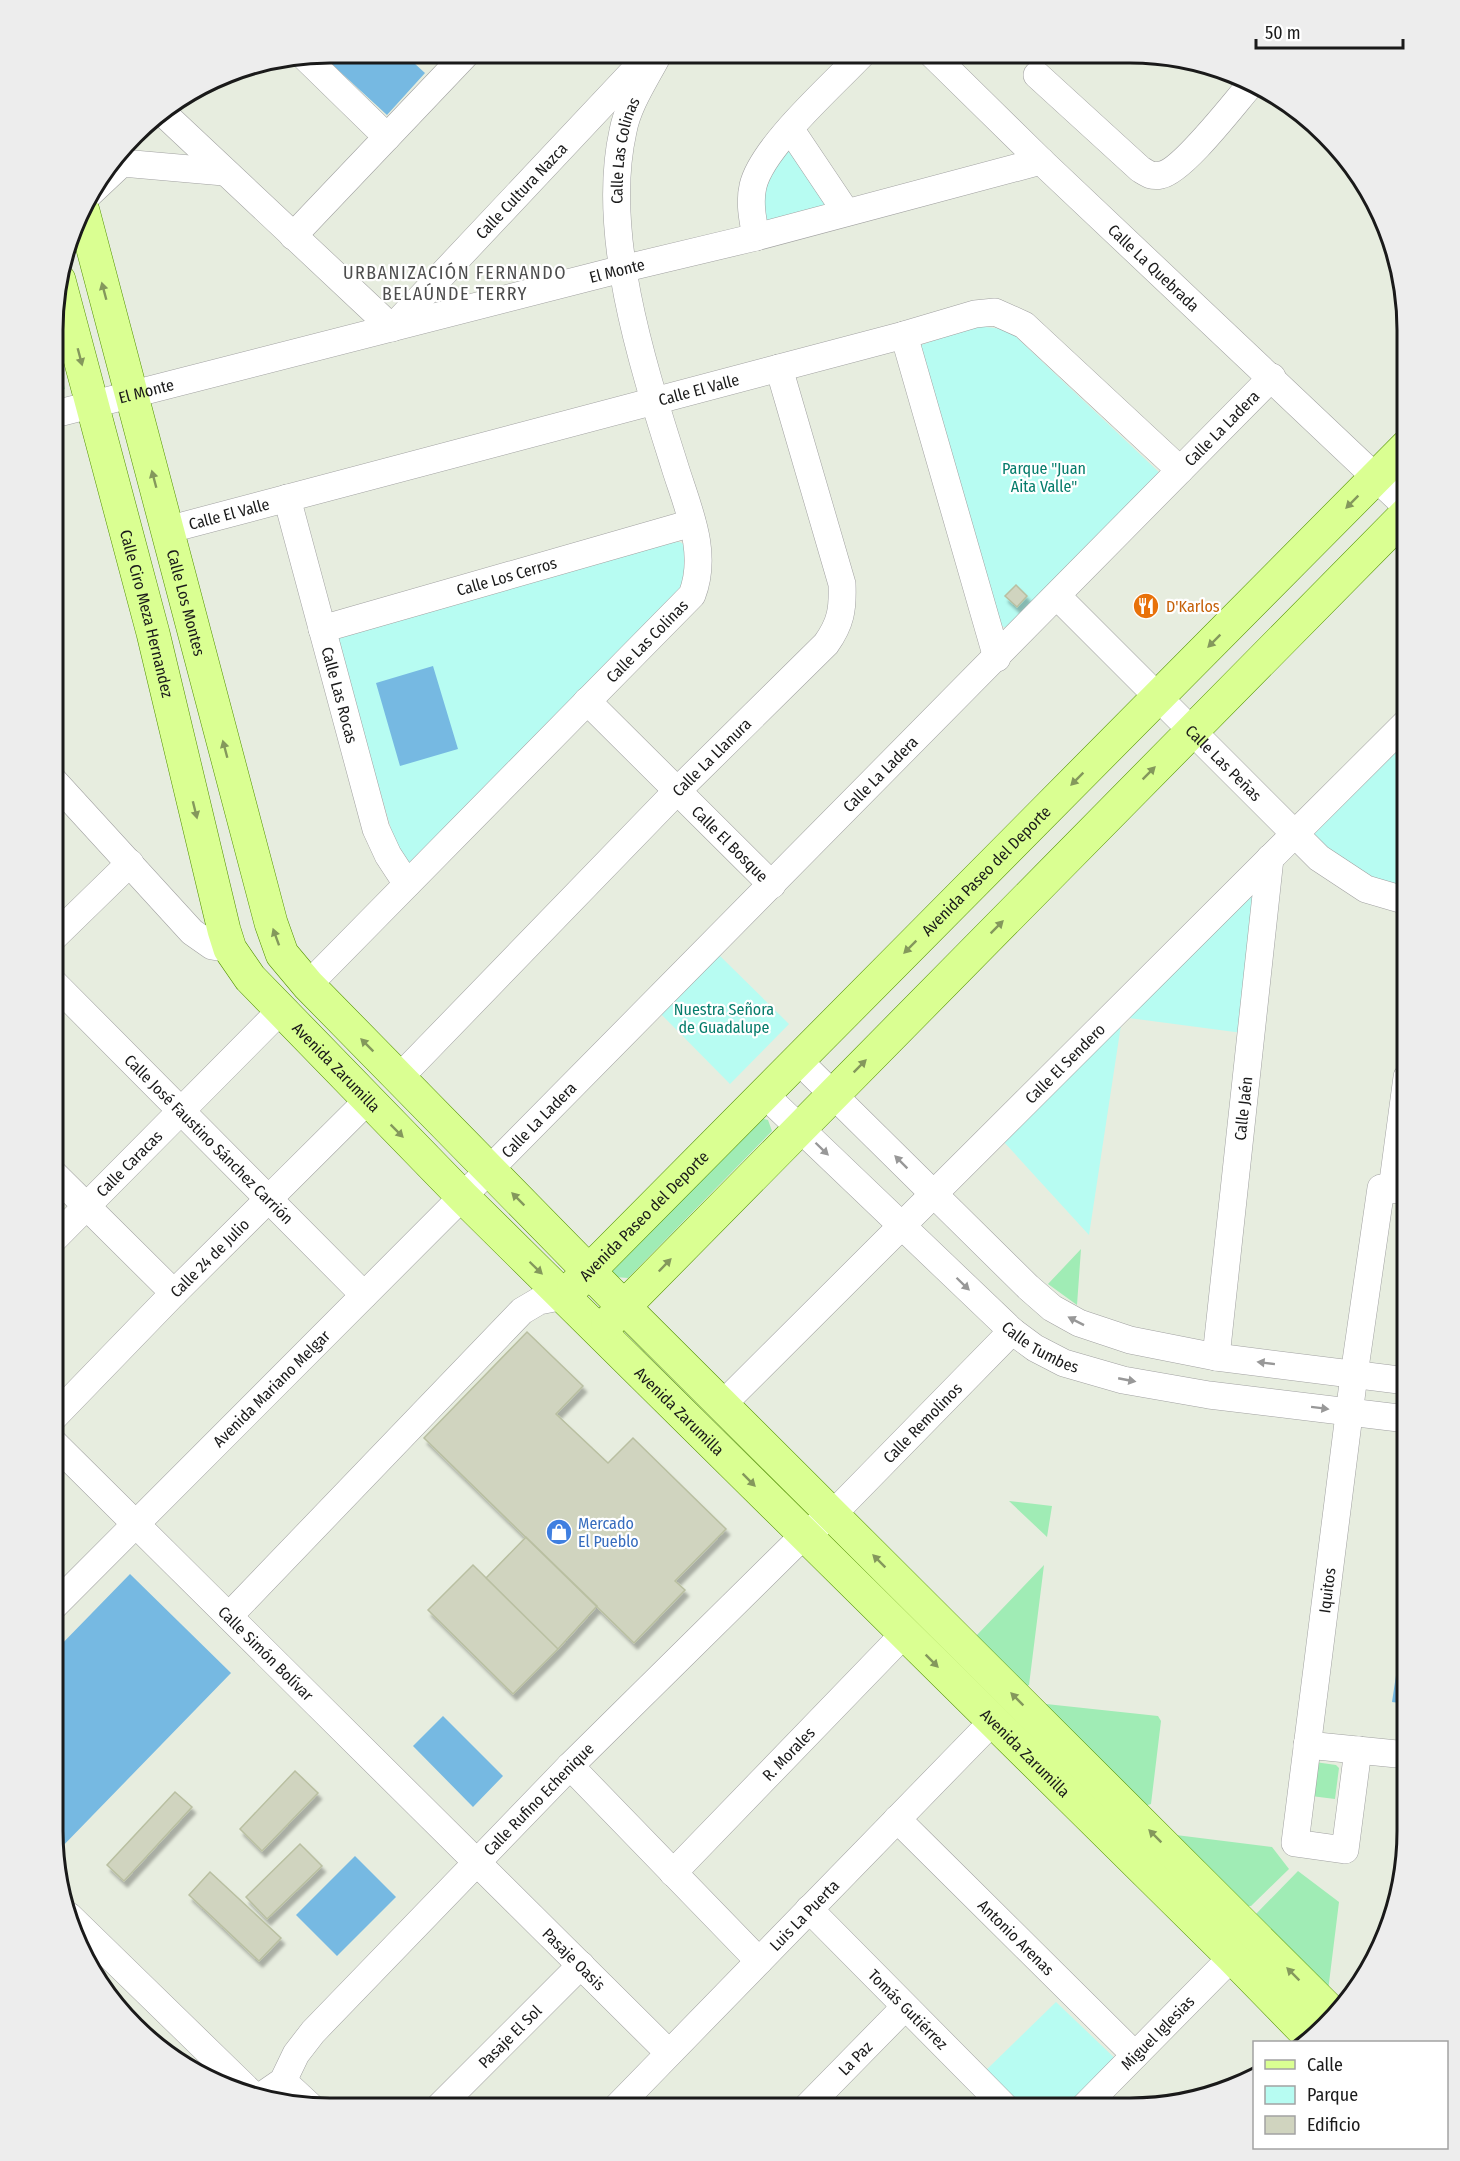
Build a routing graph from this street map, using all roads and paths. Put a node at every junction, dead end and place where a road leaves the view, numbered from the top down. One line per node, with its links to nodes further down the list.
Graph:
1 (457, 63): 11 (street)
2 (641, 63): 21 (street, Calle Cultura Nazca)
3 (654, 63): 19 (street, Calle Las Colinas)
4 (854, 63): 10 (street)
5 (941, 63): 13 (street, Calle La Quebrada)
6 (312, 64): 11 (street)
7 (1036, 75): 8 (street)
8 (1246, 90)
9 (168, 118): 14 (street)
10 (791, 130): 15 (street); 18 (street)
11 (387, 137): 17 (street)
12 (125, 159): 14 (street)
13 (1041, 161): 15 (street, El Monte); 24 (street, Calle La Quebrada)
14 (224, 172): 17 (street)
15 (846, 212): 18 (street, El Monte)
16 (86, 222): 25 (main road, Calle Los Montes, one-way to 16)
17 (293, 236): 21 (street)
18 (756, 237): 19 (street, El Monte)
19 (622, 269): 21 (street, El Monte); 26 (street, Calle Las Colinas)
20 (65, 301): 27 (main road, Calle Ciro Meza Hernandez, one-way to 27)
21 (392, 328): 25 (street, El Monte)
22 (904, 335): 23 (street, Calle El Valle); 30 (street, Calle El Valle); 39 (street)
23 (779, 368): 26 (street, Calle El Valle); 45 (street, Calle La Llanura)
24 (1272, 376): 30 (street, Calle La Ladera); 31 (street, Calle La Quebrada)
25 (131, 393): 27 (street, El Monte); 36 (main road, Calle Los Montes, one-way to 25)
26 (654, 401): 33 (street, Calle El Valle); 34 (street, Calle Las Colinas)
27 (93, 405): 28 (street, El Monte); 53 (main road, Calle Ciro Meza Hernandez, one-way to 53)
28 (63, 412)
29 (1397, 457): 31 (main road, Avenida Paseo del Deporte)
30 (1180, 470): 37 (street, Calle La Ladera)
31 (1377, 476): 32 (street, Calle La Quebrada); 40 (main road, Avenida Paseo del Deporte, one-way to 40)
32 (1397, 497)
33 (286, 498): 36 (street, Calle El Valle); 38 (street, Calle Las Rocas)
34 (692, 523): 38 (street, Calle Los Cerros); 41 (street, Calle Las Colinas)
35 (1397, 523): 42 (main road)
36 (167, 530): 54 (main road, Calle Los Montes, one-way to 36)
37 (1057, 596): 39 (street, Calle La Ladera); 40 (street, Calle Las Peñas)
38 (322, 629): 49 (street, Calle Las Rocas)
39 (997, 658): 50 (street, Calle La Ladera)
40 (1158, 697): 42 (street, Calle Las Peñas); 57 (main road, Avenida Paseo del Deporte, one-way to 57)
41 (587, 701): 45 (street, Calle El Bosque); 49 (street, Calle Las Colinas)
42 (1191, 730): 46 (street, Calle Las Peñas); 60 (main road, one-way to 42)
43 (1397, 732): 46 (street, Calle El Sendero)
44 (63, 791): 48 (street)
45 (677, 791): 50 (street, Calle El Bosque); 58 (street, Calle La Llanura)
46 (1294, 834): 47 (street, Calle El Sendero); 51 (street, Calle Las Peñas)
47 (1270, 858): 68 (street, Calle El Sendero); 81 (street, Calle Jaén)
48 (130, 862): 52 (street); 53 (street)
49 (407, 884): 54 (street, Calle Las Colinas)
50 (772, 885): 65 (street, Calle La Ladera)
51 (1397, 898)
52 (63, 928)
53 (231, 949): 56 (main road, Avenida Zarumilla)
54 (308, 985): 58 (main road, Avenida Zarumilla, one-way to 54)
55 (63, 992): 62 (street, Calle José Faustino Sánchez Carrión)
56 (281, 1010): 61 (main road, Avenida Zarumilla); 62 (street, Calle Caracas)
57 (798, 1060): 59 (main road, Avenida Paseo del Deporte); 60 (street)
58 (399, 1078): 65 (main road, Avenida Zarumilla)
59 (764, 1094): 63 (street, Calle Tumbes); 74 (main road, Avenida Paseo del Deporte)
60 (832, 1094): 63 (main road); 68 (street, one-way to 60)
61 (367, 1101): 69 (main road, Avenida Zarumilla, one-way to 69); 70 (street, Calle 24 de Julio)
62 (181, 1111): 70 (street, Calle José Faustino Sánchez Carrión); 71 (street, Calle Caracas)
63 (799, 1128): 72 (street, Calle Tumbes, one-way to 72); 78 (main road, one-way to 63)
64 (1397, 1158): 67 (street, Iquitos)
65 (489, 1170): 69 (street, Avenida Mariano Melgar); 74 (main road, Avenida Zarumilla, one-way to 65)
66 (63, 1183): 71 (street)
67 (1393, 1190): 82 (street, Iquitos)
68 (934, 1194): 72 (street, Calle El Sendero); 81 (street, one-way to 68)
69 (463, 1197): 76 (street, Avenida Mariano Melgar); 77 (main road, Avenida Zarumilla, one-way to 77)
70 (269, 1200): 75 (street, Calle 24 de Julio); 76 (street, Calle José Faustino Sánchez Carrión)
71 (86, 1206): 73 (street, Calle Caracas); 75 (street)
72 (902, 1226): 80 (street, Calle Tumbes, one-way to 80); 84 (street, Calle El Sendero)
73 (63, 1230)
74 (589, 1271): 77 (main road, Avenida Paseo del Deporte); 78 (main road, Avenida Zarumilla)
75 (174, 1293): 85 (street, Calle 24 de Julio)
76 (364, 1295): 90 (street, Avenida Mariano Melgar)
77 (564, 1296): 79 (main road, Avenida Zarumilla); 93 (street)
78 (624, 1307): 79 (main road); 84 (main road, Avenida Zarumilla)
79 (600, 1331): 91 (main road, Avenida Zarumilla, one-way to 91)
80 (1012, 1331): 86 (street, Calle Tumbes, one-way to 86); 89 (street, Calle Remolinos)
81 (1216, 1357): 82 (street, one-way to 81)
82 (1354, 1374): 83 (street); 86 (street, Iquitos)
83 (1397, 1380)
84 (722, 1405): 89 (main road, Avenida Zarumilla)
85 (63, 1408)
86 (1349, 1411): 87 (street, Calle Tumbes); 96 (street, Iquitos)
87 (1397, 1418)
88 (63, 1453): 90 (street, Calle Simón Bolívar)
89 (832, 1515): 91 (street, Calle Rufino Echenique); 109 (main road, Avenida Zarumilla, one-way to 89)
90 (136, 1524): 92 (street, Avenida Mariano Melgar); 93 (street, Calle Simón Bolívar)
91 (804, 1534): 94 (main road, Avenida Zarumilla); 99 (street, Calle Rufino Echenique)
92 (63, 1597)
93 (229, 1616): 101 (street, Calle Simón Bolívar)
94 (905, 1633): 95 (main road, Avenida Zarumilla, one-way to 95); 102 (street, R. Morales)
95 (992, 1722): 100 (street, Luis La Puerta); 105 (main road, Avenida Zarumilla)
96 (1307, 1745): 97 (street); 97 (street, Iquitos)
97 (1358, 1750): 98 (street)
98 (1397, 1754)
99 (570, 1766): 101 (street, Calle Rufino Echenique); 102 (street)
100 (897, 1819): 103 (street, Luis La Puerta); 112 (street, Antonio Arenas)
101 (478, 1862): 107 (street, Pasaje Oasis); 114 (street, Calle Rufino Echenique)
102 (673, 1873): 106 (street)
103 (810, 1910): 106 (street, Luis La Puerta); 108 (street, Tomás Gutiérrez)
104 (81, 1928): 113 (street)
105 (1232, 1957): 110 (main road, Avenida Zarumilla); 112 (street, Miguel Iglesias)
106 (759, 1961): 111 (street, Luis La Puerta)
107 (581, 1965): 111 (street, Pasaje Oasis); 115 (street, Pasaje El Sol)
108 (905, 2007): 117 (street, La Paz); 118 (street, Tomás Gutiérrez)
109 (1329, 2010)
110 (1306, 2032)
111 (669, 2053): 116 (street, Luis La Puerta)
112 (1135, 2055): 119 (street, Miguel Iglesias)
113 (240, 2083)
114 (280, 2091)
115 (448, 2098)
116 (626, 2098)
117 (822, 2098)
118 (996, 2098)
119 (1093, 2098)

